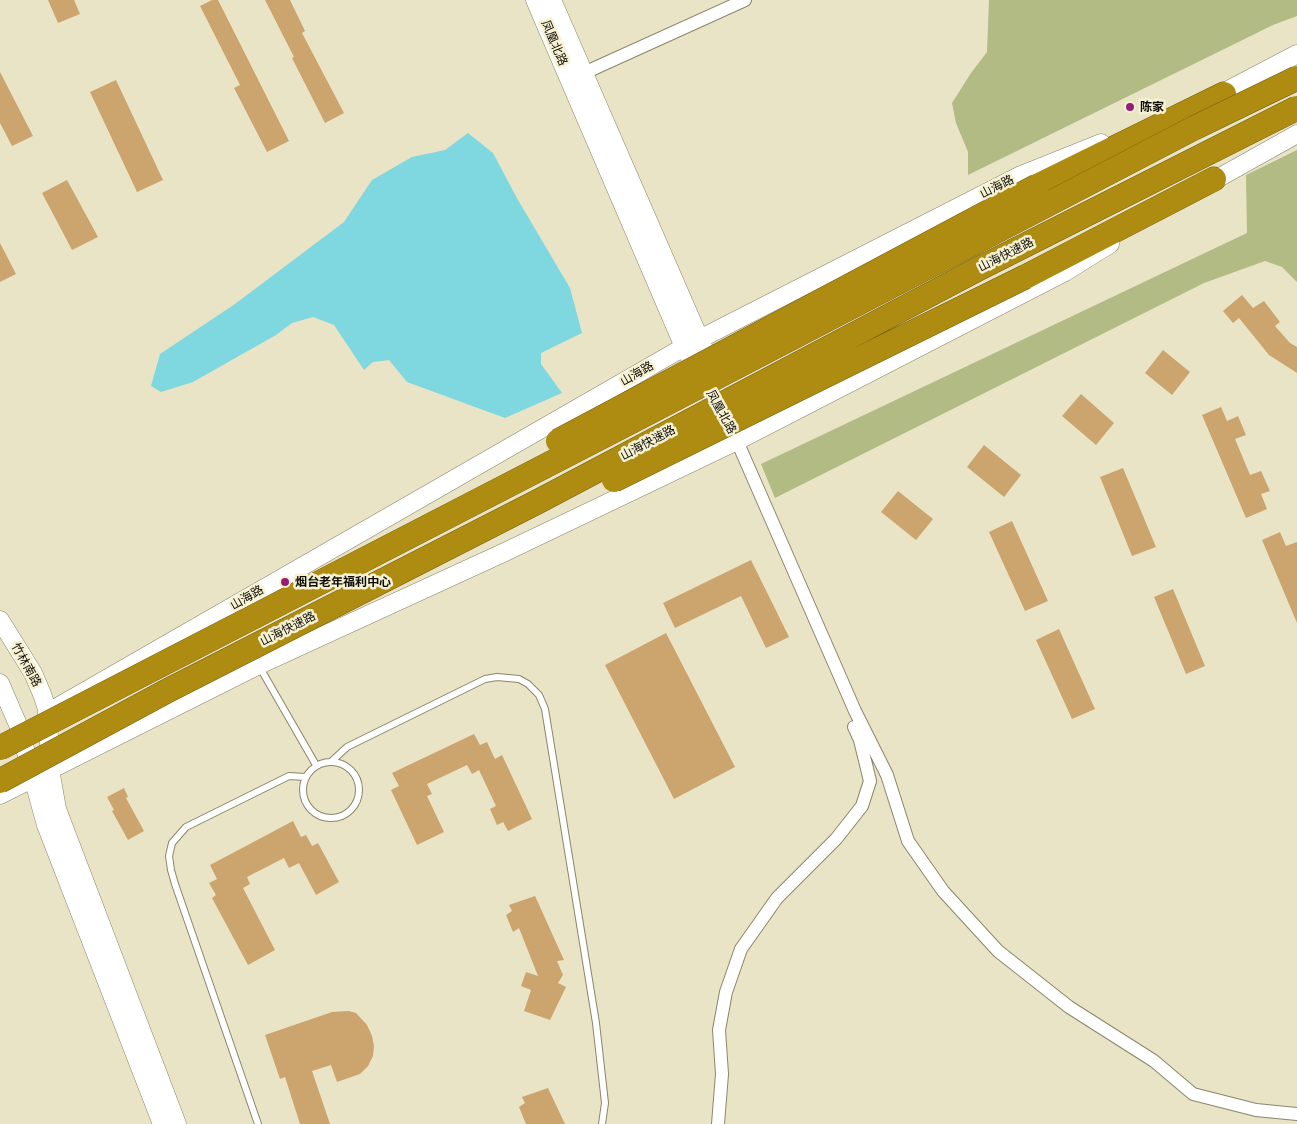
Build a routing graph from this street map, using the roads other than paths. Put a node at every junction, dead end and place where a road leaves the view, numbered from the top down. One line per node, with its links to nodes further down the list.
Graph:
1 (536, 0): 11 (main road, 凤凰北路)
2 (552, 0): 5 (main road, 凤凰北路)
3 (745, 0): 5 (street)
4 (1297, 54): 7 (main road, 山海路)
5 (584, 73): 11 (main road, 凤凰北路)
6 (1297, 78): 13 (highway, 山海快速路, bridge)
7 (1224, 94): 11 (main road, 山海路); 13 (highway, bridge)
8 (1297, 108): 16 (highway, 山海快速路, bridge)
9 (1297, 134): 10 (main road)
10 (1214, 180): 12 (main road); 16 (highway, bridge)
11 (692, 343): 12 (main road, 凤凰北路); 19 (main road, 山海路)
12 (738, 441): 15 (street); 17 (main road)
13 (400, 540): 22 (highway, 山海快速路, bridge)
14 (0, 620): 19 (main road, 竹林南路)
15 (820, 631): 30 (street); 35 (street)
16 (234, 657): 28 (highway, 山海快速路, bridge)
17 (259, 665): 24 (lane); 25 (main road)
18 (0, 683): 20 (main road)
19 (48, 712): 20 (main road, 山海路); 25 (main road, 竹林南路)
20 (19, 727): 21 (main road, 山海路); 27 (main road)
21 (0, 737)
22 (0, 748)
23 (332, 761): 24 (lane); 26 (lane); 34 (lane)
24 (316, 765): 26 (lane)
25 (50, 769): 27 (main road); 32 (main road, 竹林南路)
26 (305, 777): 33 (lane)
27 (34, 778): 29 (main road); 31 (main road)
28 (0, 781)
29 (0, 795)
30 (1297, 1114)
31 (162, 1124)
32 (177, 1124)
33 (258, 1124)
34 (602, 1124)
35 (718, 1124)

